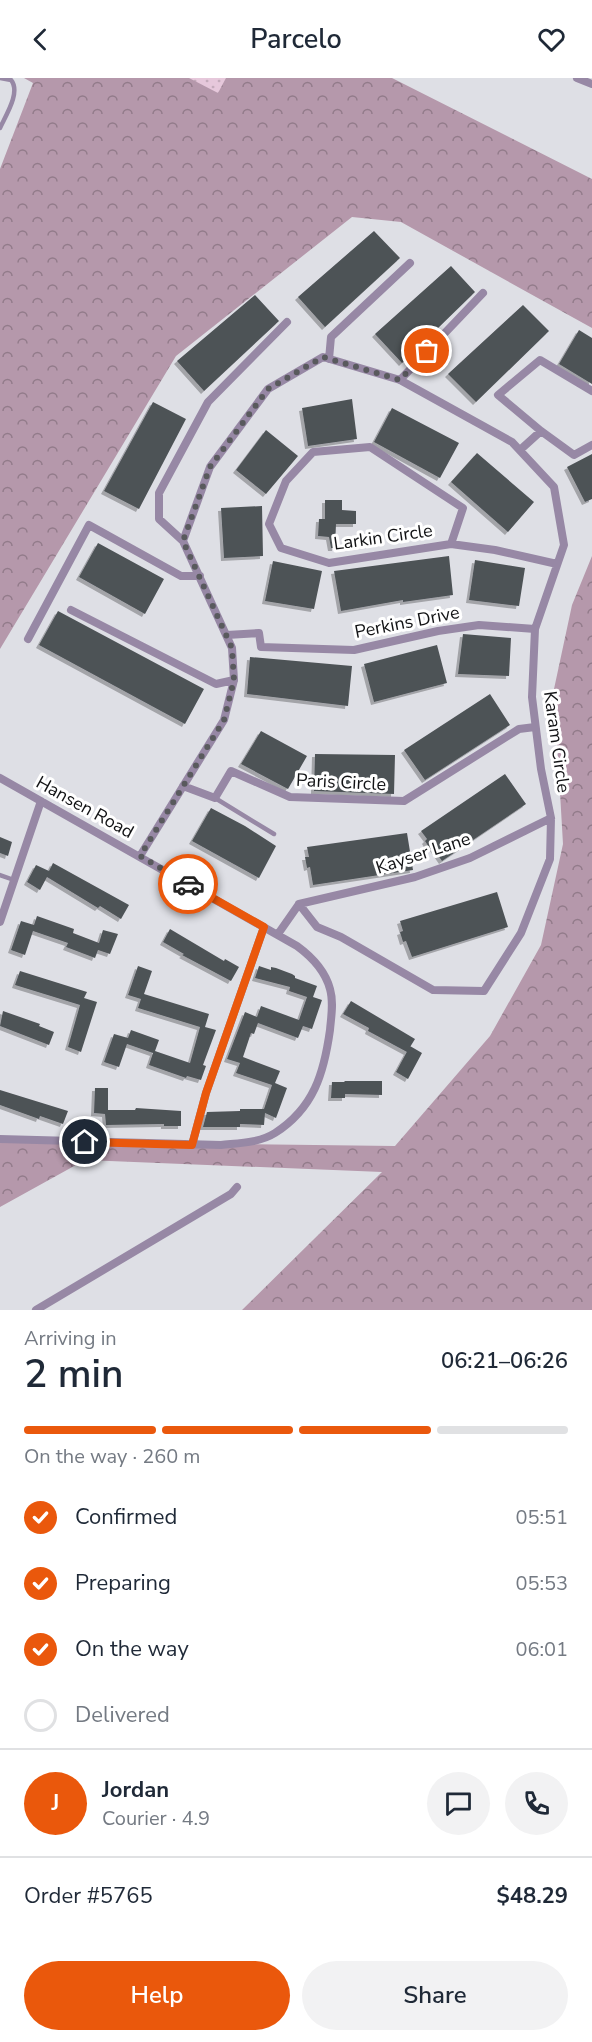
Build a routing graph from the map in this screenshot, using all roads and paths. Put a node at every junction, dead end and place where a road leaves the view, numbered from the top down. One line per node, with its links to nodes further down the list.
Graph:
1 (0, 78): 4 (lane)
2 (577, 78): 3 (street)
3 (592, 84)
4 (2, 118): 5 (lane)
5 (0, 128)
6 (410, 263): 9 (street)
7 (483, 293): 10 (street)
8 (287, 322): 15 (street)
9 (329, 358): 10 (street, Karam Circle); 15 (street)
10 (400, 380): 14 (street, Karam Circle)
11 (592, 391): 12 (street)
12 (541, 431): 13 (street); 14 (street)
13 (592, 445)
14 (520, 450): 17 (street, Karam Circle)
15 (183, 541): 18 (street)
16 (451, 544): 16 (street, Larkin Circle); 17 (street, Larkin Circle)
17 (557, 564): 20 (street, Karam Circle)
18 (200, 576): 21 (street); 22 (street)
19 (71, 610): 23 (street)
20 (535, 629): 21 (street, Perkins Drive); 24 (street, Karam Circle)
21 (226, 635): 23 (street)
22 (28, 639)
23 (234, 680): 26 (street)
24 (535, 727): 27 (street, Paris Circle); 29 (street, Karam Circle)
25 (0, 778): 28 (street, Hansen Road)
26 (183, 786): 27 (street); 31 (street)
27 (215, 798): 30 (lane)
28 (42, 801): 31 (street, Hansen Road); 33 (street)
29 (551, 818): 34 (street, Kayser Lane); 34 (street, Karam Circle)
30 (274, 834)
31 (140, 856): 36 (street, Hansen Road)
32 (0, 875): 33 (lane)
33 (14, 880): 35 (street)
34 (299, 904): 37 (street)
35 (0, 922)
36 (264, 927): 37 (street, Hansen Road); 39 (street)
37 (279, 934): 39 (street, Hansen Road)
38 (0, 1139): 39 (street, Hansen Road)
39 (192, 1145)
40 (237, 1187): 41 (street)
41 (36, 1310)

